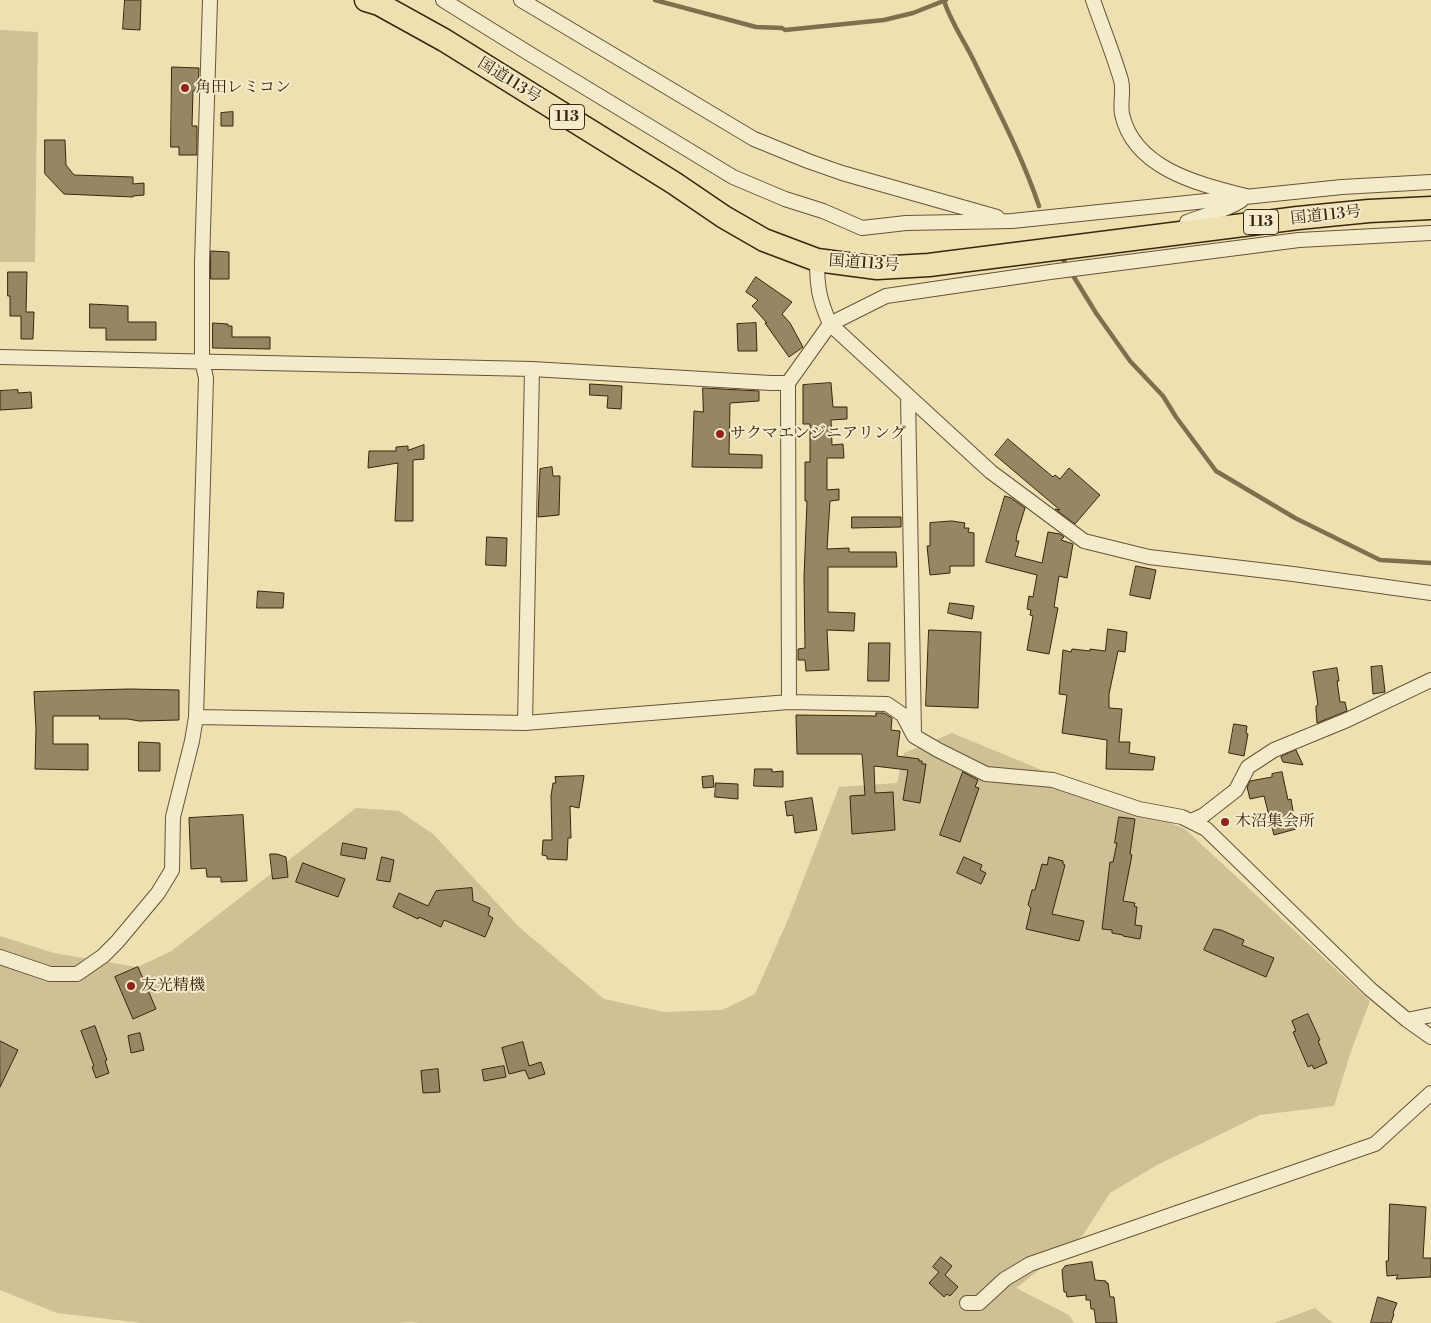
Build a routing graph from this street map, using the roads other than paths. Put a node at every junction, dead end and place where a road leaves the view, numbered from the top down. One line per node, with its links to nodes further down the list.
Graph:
1 (210, 0): 15 (street)
2 (366, 0): 12 (highway, 国道113号 / 113)
3 (444, 0): 9 (street)
4 (521, 0): 9 (street)
5 (1094, 0): 7 (street)
6 (1431, 182): 7 (street)
7 (1246, 196): 9 (street); 10 (street)
8 (1431, 208): 10 (highway, 国道113号 / 113)
9 (1012, 221)
10 (1185, 232): 12 (highway, 国道113号 / 113)
11 (1431, 233): 13 (street)
12 (817, 260): 13 (street)
13 (830, 324): 17 (street); 18 (street)
14 (0, 357): 15 (street)
15 (202, 361): 16 (street); 22 (street)
16 (532, 369): 17 (street); 23 (street)
17 (788, 383): 21 (street)
18 (908, 396): 19 (street); 24 (street)
19 (1431, 593)
20 (1431, 680): 25 (street)
21 (789, 702): 23 (street); 24 (street)
22 (196, 717): 23 (street); 26 (street)
23 (526, 723)
24 (914, 736): 25 (street)
25 (1191, 821): 28 (street)
26 (0, 957)
27 (1431, 1015): 28 (street)
28 (1407, 1020): 29 (street)
29 (1431, 1037)
30 (1431, 1093): 31 (street)
31 (967, 1303)

